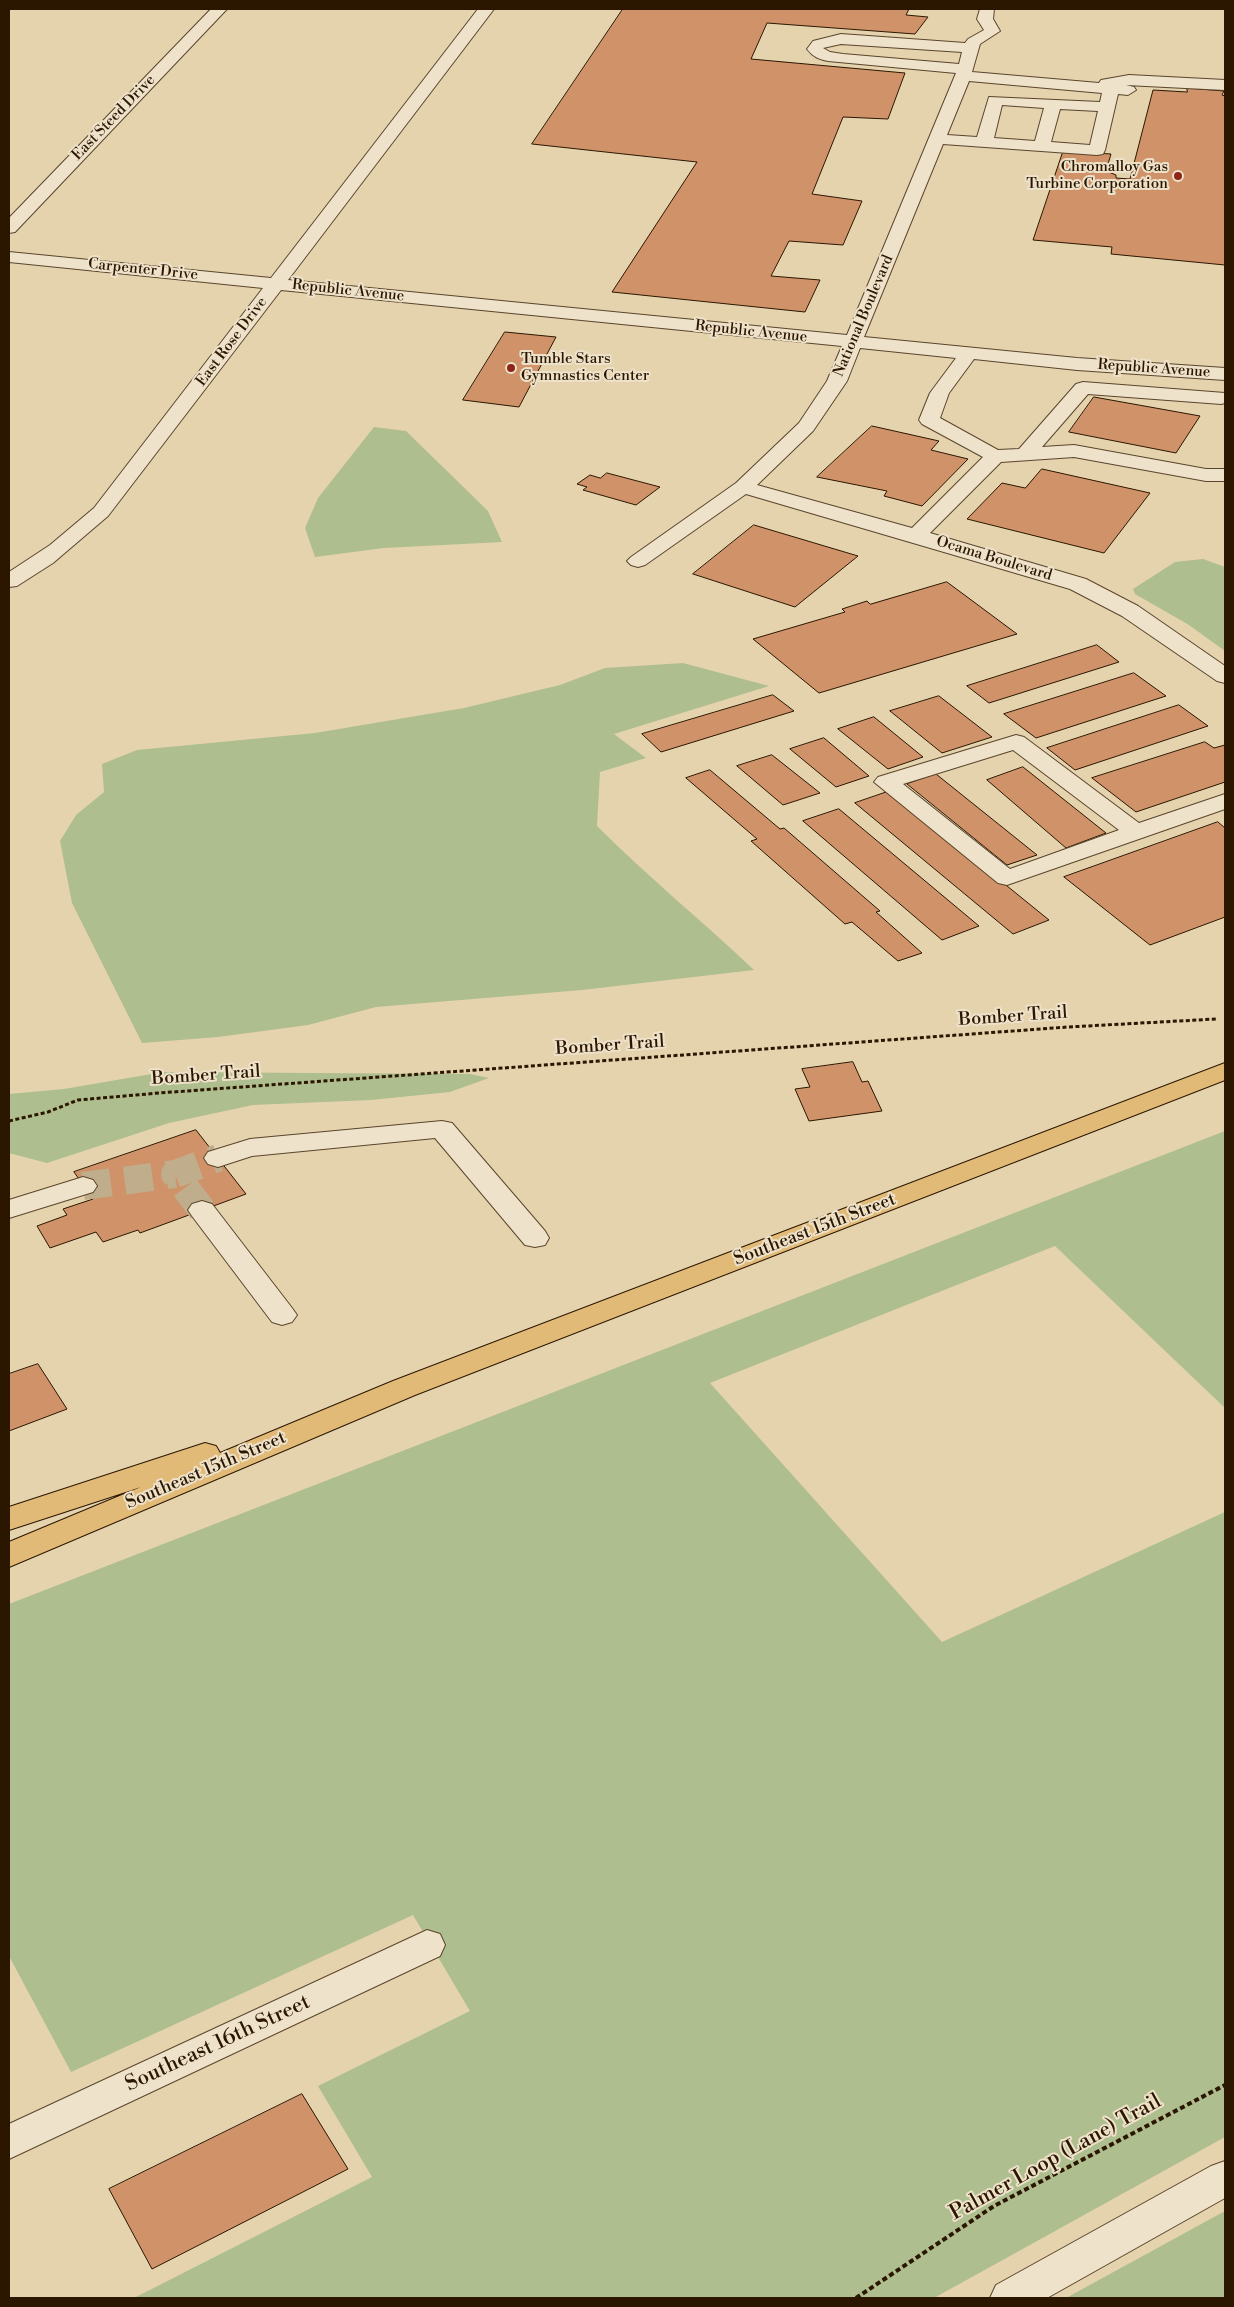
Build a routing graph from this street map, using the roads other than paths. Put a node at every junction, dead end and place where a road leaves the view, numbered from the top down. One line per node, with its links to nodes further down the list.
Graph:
1 (219, 9): 15 (street, East Steed Drive)
2 (486, 9): 17 (street, East Rose Drive)
3 (987, 9): 4 (street)
4 (971, 48): 5 (street, National Boulevard); 5 (street)
5 (964, 73): 7 (street); 12 (street, National Boulevard)
6 (1225, 85): 7 (street)
7 (1086, 87): 8 (street)
8 (1111, 89): 9 (street); 11 (street)
9 (1129, 90)
10 (1054, 104): 11 (street); 13 (street); 14 (street)
11 (1107, 107): 14 (street)
12 (937, 139): 13 (street); 18 (street, National Boulevard)
13 (984, 143): 14 (street)
14 (1041, 147)
15 (9, 228)
16 (9, 257): 17 (street, Carpenter Drive)
17 (277, 284): 18 (street, Republic Avenue); 28 (street, East Rose Drive)
18 (854, 342): 19 (street, Republic Avenue); 25 (street, National Boulevard)
19 (969, 353): 20 (street, Republic Avenue); 23 (street)
20 (1217, 374): 21 (street)
21 (1223, 405): 22 (street)
22 (1025, 454): 23 (street); 24 (street)
23 (995, 456): 26 (street)
24 (1225, 475)
25 (743, 487): 26 (street, Ocama Boulevard); 27 (street, National Boulevard)
26 (916, 536): 29 (street, Ocama Boulevard)
27 (638, 561)
28 (9, 581)
29 (1225, 676)
30 (1225, 801): 31 (street)
31 (1136, 832): 31 (street)
32 (1225, 1071): 39 (main road, Southeast 15th Street)
33 (218, 1158): 37 (street)
34 (83, 1186): 35 (street)
35 (9, 1209)
36 (202, 1210): 38 (street)
37 (535, 1238)
38 (282, 1315)
39 (404, 1388): 40 (main road, Southeast 15th Street); 41 (main road, Southeast 15th Street)
40 (9, 1519)
41 (9, 1554)
42 (426, 1945): 43 (street, Southeast 16th Street)
43 (9, 2142)
44 (1225, 2178): 45 (street)
45 (1010, 2298)

